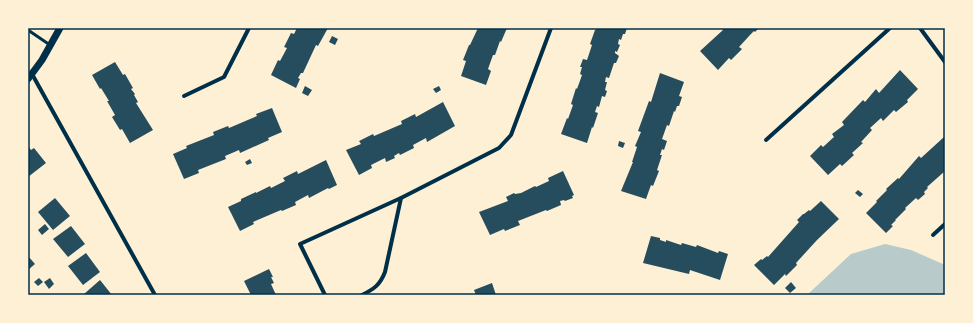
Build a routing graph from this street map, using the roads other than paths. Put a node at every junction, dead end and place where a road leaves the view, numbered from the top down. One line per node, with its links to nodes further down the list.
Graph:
1 (60, 28): 7 (street)
2 (249, 28): 10 (street)
3 (551, 28): 12 (street)
4 (890, 28): 11 (street)
5 (920, 28): 8 (street)
6 (28, 30): 7 (lane)
7 (50, 45): 9 (street)
8 (945, 62)
9 (30, 77): 15 (street)
10 (184, 96)
11 (766, 140)
12 (401, 198): 16 (street); 17 (street)
13 (945, 224): 14 (street)
14 (933, 235)
15 (155, 295)
16 (325, 295)
17 (362, 295)

